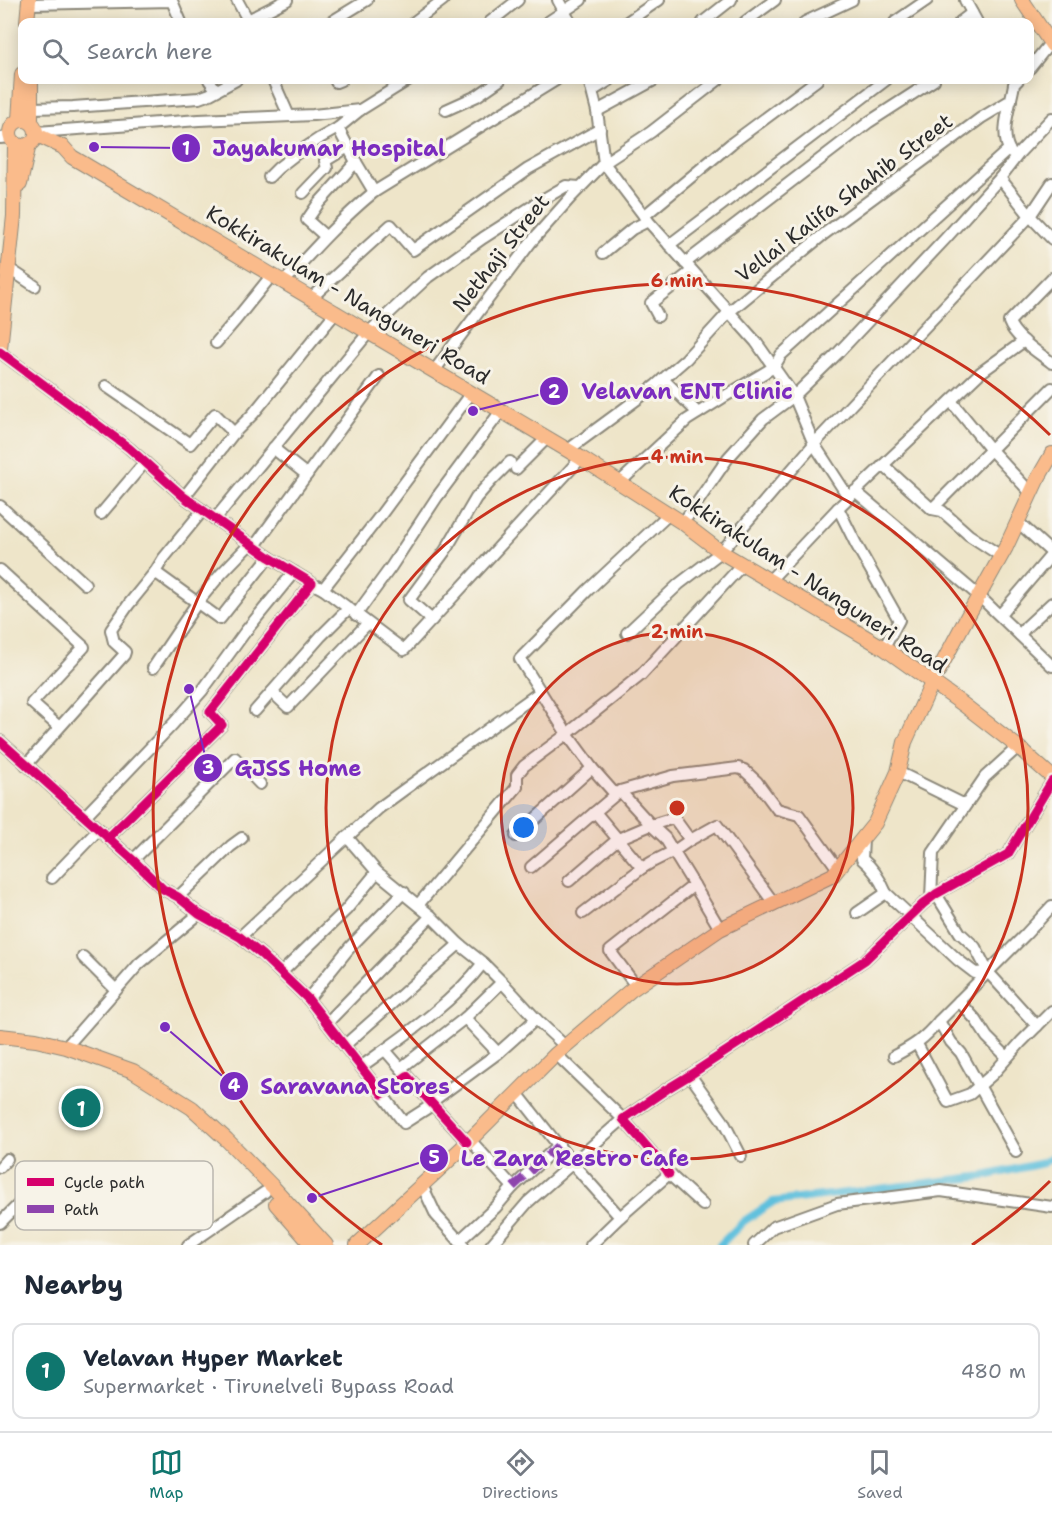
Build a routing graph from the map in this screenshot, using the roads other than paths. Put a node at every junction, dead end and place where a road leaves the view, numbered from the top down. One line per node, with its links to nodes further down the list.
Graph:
1 (237, 0): 19 (street)
2 (287, 0): 20 (street)
3 (367, 0): 21 (street)
4 (443, 0): 22 (street)
5 (518, 0): 23 (street)
6 (558, 0): 16 (street)
7 (581, 0): 16 (street)
8 (659, 0): 26 (street)
9 (731, 0): 27 (street)
10 (776, 0): 28 (street)
11 (852, 0): 29 (street)
12 (927, 0): 30 (street)
13 (965, 0): 31 (street)
14 (1022, 0): 32 (main road)
15 (29, 2): 17 (main road); 18 (street)
16 (564, 11): 24 (street); 25 (street)
17 (27, 18)
18 (179, 18)
19 (245, 18)
20 (252, 18)
21 (338, 18)
22 (419, 18)
23 (495, 18)
24 (554, 18)
25 (568, 18)
26 (633, 18)
27 (709, 18)
28 (751, 18)
29 (814, 18)
30 (901, 18)
31 (975, 18)
32 (1034, 18)
33 (1034, 18): 34 (main road)
34 (1051, 44): 35 (street)
35 (1034, 63)
36 (22, 84): 63 (main road)
37 (30, 84): 63 (main road)
38 (212, 84): 52 (street)
39 (228, 84): 52 (street)
40 (275, 84): 58 (street)
41 (402, 84): 55 (street)
42 (494, 84): 56 (street)
43 (550, 84): 72 (street)
44 (590, 84): 53 (street)
45 (603, 84): 53 (street)
46 (647, 84): 57 (street)
47 (713, 84): 67 (street, Nethaji Street)
48 (812, 84): 75 (street)
49 (881, 84): 78 (street)
50 (928, 84): 81 (street)
51 (1014, 84): 54 (street)
52 (216, 90): 63 (street)
53 (592, 91): 57 (street)
54 (1011, 100): 65 (street); 87 (street, Vellai Kalifa Shahib Street)
55 (360, 110): 58 (street); 61 (street)
56 (446, 110)
57 (597, 111): 62 (street)
58 (289, 116): 63 (street)
59 (0, 117): 63 (main road, Kokkirakulam - Nanguneri Road)
60 (1052, 118): 65 (street)
61 (339, 128): 64 (street); 68 (street)
62 (600, 129): 67 (street); 85 (street)
63 (20, 131): 80 (main road); 82 (main road, Kokkirakulam - Nanguneri Road)
64 (348, 147): 66 (street); 73 (street)
65 (1012, 153): 69 (street); 94 (street)
66 (356, 162): 72 (street); 76 (street)
67 (604, 163): 71 (street, Nethaji Street); 75 (street)
68 (269, 177)
69 (1000, 178): 74 (street); 101 (street)
70 (1052, 183): 74 (street)
71 (580, 188): 89 (street); 95 (street, Nethaji Street)
72 (374, 192): 76 (street)
73 (303, 193)
74 (1030, 216): 77 (street); 107 (street)
75 (646, 219): 78 (street); 79 (street)
76 (325, 236): 82 (street)
77 (1052, 239)
78 (669, 245): 81 (street)
79 (603, 253)
80 (8, 267): 84 (street); 92 (main road)
81 (689, 267): 87 (street); 88 (street)
82 (278, 278): 85 (main road, Kokkirakulam - Nanguneri Road); 91 (street)
83 (1052, 278): 90 (street)
84 (35, 286)
85 (311, 298): 86 (main road, Kokkirakulam - Nanguneri Road)
86 (336, 312): 89 (main road, Kokkirakulam - Nanguneri Road); 105 (street)
87 (729, 312): 94 (street); 97 (street, Vellai Kalifa Shahib Street)
88 (658, 316)
89 (369, 333): 95 (main road, Kokkirakulam - Nanguneri Road); 108 (street)
90 (1024, 341): 93 (street); 102 (street)
91 (216, 343)
92 (0, 350): 113 (street)
93 (1052, 363)
94 (774, 367): 101 (street); 104 (street)
95 (434, 371): 100 (main road, Kokkirakulam - Nanguneri Road)
96 (379, 376): 115 (street)
97 (663, 379): 104 (street); 109 (street, Vellai Kalifa Shahib Street)
98 (106, 386): 105 (street)
99 (1052, 388): 110 (street)
100 (471, 393): 103 (main road, Kokkirakulam - Nanguneri Road); 141 (street)
101 (794, 396): 107 (street); 128 (street)
102 (951, 401): 110 (street); 114 (street)
103 (501, 411): 106 (main road, Kokkirakulam - Nanguneri Road); 145 (street)
104 (698, 413): 116 (street)
105 (234, 433): 119 (street)
106 (547, 438): 109 (main road, Kokkirakulam - Nanguneri Road); 147 (street)
107 (814, 444): 118 (street); 130 (street)
108 (273, 448): 115 (street); 126 (street)
109 (568, 450): 112 (main road, Kokkirakulam - Nanguneri Road)
110 (991, 450): 117 (street); 122 (street)
111 (1052, 454): 117 (main road)
112 (581, 458): 116 (main road, Kokkirakulam - Nanguneri Road); 147 (street)
113 (145, 462): 119 (street); 124 (street)
114 (883, 465): 118 (street); 122 (street)
115 (307, 475): 129 (street)
116 (619, 483): 125 (main road, Kokkirakulam - Nanguneri Road)
117 (1031, 493): 127 (main road)
118 (852, 494): 121 (street); 142 (street)
119 (184, 497): 123 (street)
120 (0, 506): 140 (street)
121 (838, 508): 138 (street); 151 (street)
122 (932, 509): 132 (street)
123 (203, 510): 126 (street); 136 (street)
124 (101, 514)
125 (669, 514): 128 (main road, Kokkirakulam - Nanguneri Road); 156 (street)
126 (215, 519): 129 (street)
127 (1018, 522): 131 (street); 132 (main road)
128 (683, 523): 130 (main road, Kokkirakulam - Nanguneri Road)
129 (252, 545): 133 (street); 143 (street)
130 (721, 552): 134 (main road, Kokkirakulam - Nanguneri Road); 149 (street)
131 (1052, 554): 146 (street)
132 (1001, 556): 142 (main road)
133 (268, 557): 137 (street); 143 (street)
134 (742, 565): 138 (main road, Kokkirakulam - Nanguneri Road); 159 (street)
135 (0, 570): 158 (street)
136 (155, 572): 143 (street); 158 (street)
137 (294, 572): 139 (street); 170 (street)
138 (770, 580): 151 (main road, Kokkirakulam - Nanguneri Road)
139 (312, 583): 141 (street); 175 (street)
140 (85, 584)
141 (323, 589): 145 (street)
142 (979, 596): 146 (street); 154 (main road)
143 (197, 603): 153 (street)
144 (1052, 603): 150 (street)
145 (352, 611): 148 (street); 155 (street)
146 (999, 615): 150 (street)
147 (432, 620): 148 (street)
148 (368, 624): 155 (street)
149 (627, 633)
150 (1020, 635): 152 (street)
151 (884, 648): 154 (main road, Kokkirakulam - Nanguneri Road)
152 (1052, 666)
153 (153, 668)
154 (932, 683): 161 (main road, Kokkirakulam - Nanguneri Road); 164 (main road)
155 (272, 692): 157 (street)
156 (540, 692): 159 (street); 174 (street)
157 (255, 711)
158 (59, 727): 162 (street)
159 (567, 734): 163 (street); 194 (street)
160 (0, 741): 162 (street)
161 (1018, 747): 165 (main road, Kokkirakulam - Nanguneri Road); 168 (street)
162 (26, 765): 170 (street)
163 (592, 768): 167 (street); 173 (street)
164 (898, 772): 168 (street); 178 (main road)
165 (1052, 779): 191 (street)
166 (260, 784): 181 (street)
167 (618, 792): 169 (street); 171 (street); 184 (street)
168 (965, 805): 191 (street)
169 (595, 812): 177 (street); 182 (street)
170 (84, 817): 172 (street)
171 (651, 825): 177 (street); 179 (street); 180 (street)
172 (99, 829): 175 (street); 186 (street)
173 (516, 836)
174 (347, 837): 185 (street); 202 (street)
175 (108, 838): 181 (street)
176 (242, 838): 192 (street)
177 (618, 839): 183 (street); 187 (street)
178 (863, 839): 184 (main road); 190 (street)
179 (690, 840): 180 (street); 193 (street)
180 (674, 852): 183 (street); 188 (street)
181 (133, 860): 192 (street)
182 (531, 867)
183 (642, 868): 196 (street)
184 (838, 869): 193 (main road)
185 (377, 872): 189 (street); 207 (street)
186 (52, 878)
187 (569, 881)
188 (694, 885): 201 (street); 209 (street)
189 (404, 892): 194 (street); 211 (street)
190 (886, 893): 197 (street); 200 (street)
191 (934, 896): 200 (street); 206 (street)
192 (178, 897): 198 (street)
193 (773, 902): 201 (main road)
194 (418, 905): 199 (street)
195 (1052, 906): 206 (street)
196 (583, 913)
197 (857, 913)
198 (199, 914): 202 (street); 210 (street)
199 (431, 916): 203 (street); 217 (street)
200 (910, 916): 206 (street); 231 (street)
201 (720, 929): 209 (main road)
202 (240, 937): 207 (street)
203 (459, 944): 205 (street); 222 (street)
204 (83, 957): 210 (street)
205 (483, 963): 208 (street); 224 (street)
206 (988, 972): 212 (street); 218 (street)
207 (282, 973): 211 (street)
208 (502, 982): 214 (street); 215 (street)
209 (636, 986): 225 (main road)
210 (116, 990): 223 (street)
211 (308, 999): 217 (street)
212 (959, 1001): 216 (street); 228 (street)
213 (1052, 1011): 218 (street)
214 (465, 1018): 226 (street); 230 (street)
215 (536, 1019): 225 (street); 226 (street)
216 (939, 1021): 220 (street); 232 (street)
217 (327, 1023): 222 (street)
218 (1037, 1026): 228 (street)
219 (0, 1036): 223 (main road)
220 (917, 1044): 227 (street); 232 (street)
221 (0, 1045): 245 (main road)
222 (345, 1045): 229 (street)
223 (66, 1047): 256 (main road)
224 (385, 1050): 229 (street); 230 (street)
225 (561, 1050): 233 (main road); 236 (street)
226 (498, 1053): 235 (street)
227 (894, 1056)
228 (1007, 1057): 232 (street)
229 (362, 1066): 234 (street)
230 (404, 1072): 234 (street); 235 (street)
231 (690, 1075): 236 (street); 240 (street)
232 (980, 1086): 239 (street)
233 (517, 1093): 237 (main road); 238 (street)
234 (382, 1094): 235 (street)
235 (431, 1104): 237 (street)
236 (623, 1119): 241 (street); 242 (street)
237 (469, 1141): 243 (main road); 244 (street)
238 (558, 1145): 241 (street); 244 (street)
239 (1016, 1152)
240 (741, 1156)
241 (573, 1164): 249 (street); 258 (street)
242 (669, 1174): 246 (street); 249 (street)
243 (422, 1185): 253 (street); 257 (main road)
244 (513, 1187): 253 (street)
245 (265, 1192): 251 (street); 255 (main road)
246 (703, 1206)
247 (15, 1207): 250 (street)
248 (1052, 1207): 260 (street)
249 (620, 1217): 259 (street)
250 (0, 1223)
251 (213, 1228)
252 (210, 1230): 254 (street)
253 (461, 1243)
254 (188, 1245)
255 (312, 1245)
256 (326, 1245)
257 (357, 1245)
258 (491, 1245)
259 (591, 1245)
260 (754, 1245)

